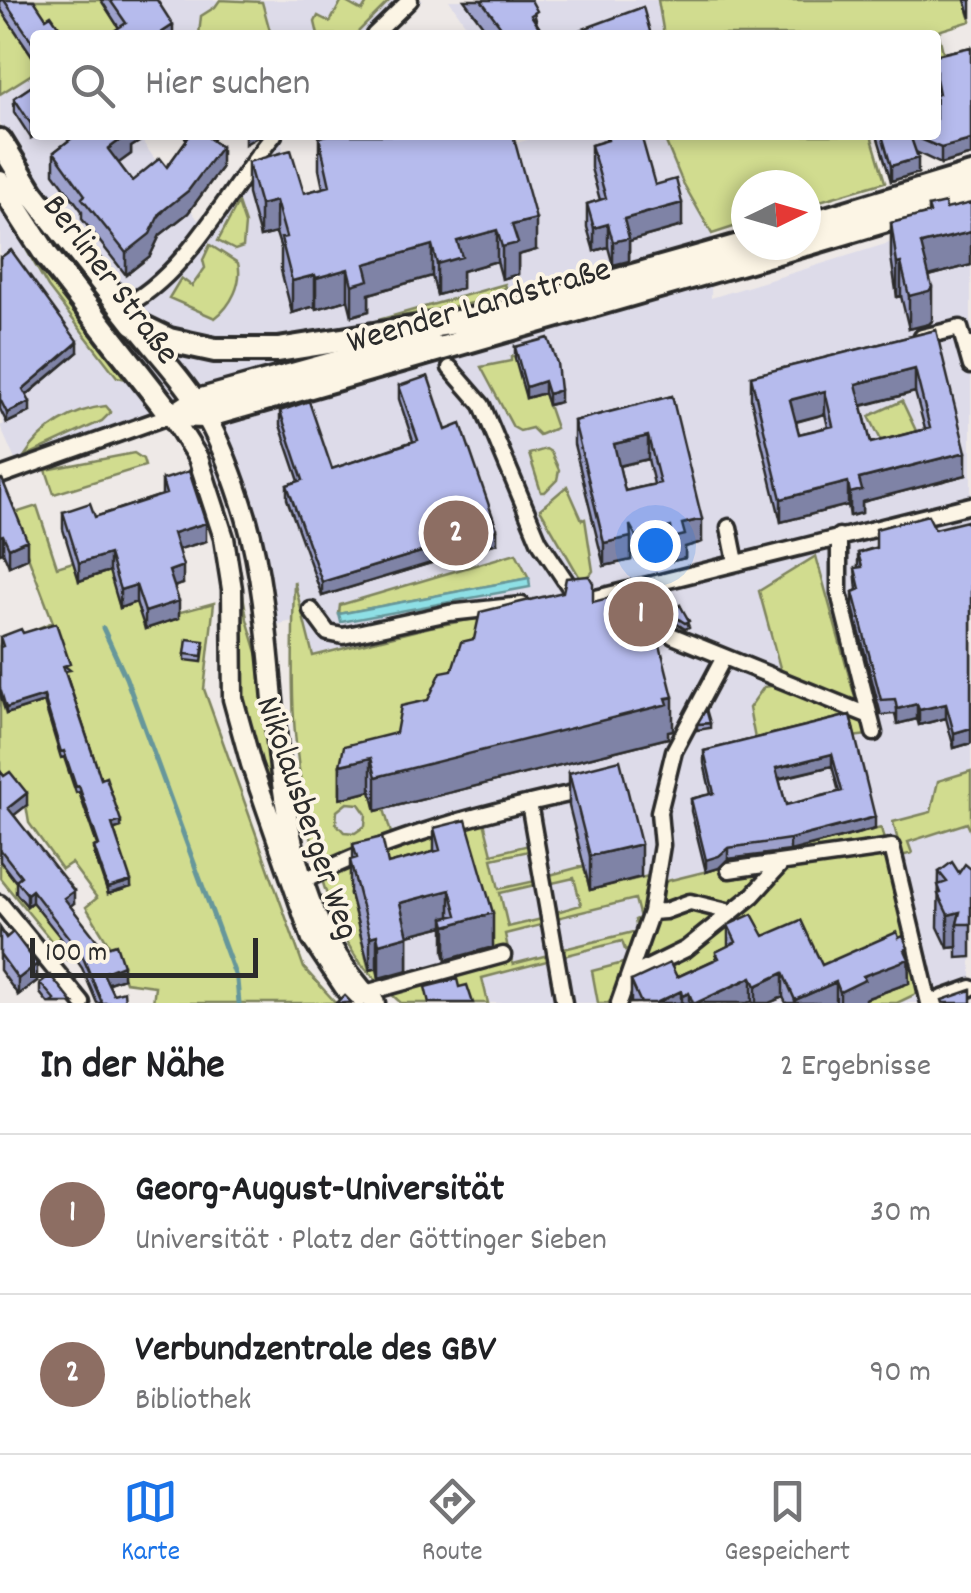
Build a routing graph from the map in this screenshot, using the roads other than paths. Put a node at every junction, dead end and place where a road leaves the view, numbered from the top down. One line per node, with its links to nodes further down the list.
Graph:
1 (410, 0): 2 (street)
2 (379, 30)
3 (270, 140): 12 (street)
4 (0, 141): 12 (main road, Berliner Straße)
5 (971, 175): 8 (main road)
6 (0, 183): 20 (main road, Berliner Straße)
7 (971, 194): 9 (main road, Weender Landstraße)
8 (821, 220)
9 (821, 239)
10 (731, 248): 13 (main road, Weender Landstraße)
11 (745, 260): 19 (main road, Weender Landstraße)
12 (128, 316): 16 (main road, Berliner Straße); 19 (street, Berliner Straße)
13 (488, 317): 16 (main road, Weender Landstraße); 19 (street, Weender Landstraße)
14 (907, 341): 15 (street)
15 (968, 345): 17 (street)
16 (278, 350)
17 (971, 366)
18 (450, 368): 26 (street)
19 (200, 408): 20 (main road, Weender Landstraße); 36 (street, Nikolausberger Weg)
20 (171, 415): 21 (street, Weender Landstraße); 43 (street, Nikolausberger Weg)
21 (7, 474)
22 (971, 504): 24 (street)
23 (729, 527): 25 (street)
24 (839, 536): 25 (street); 30 (street)
25 (736, 562): 26 (street)
26 (628, 590): 29 (street)
27 (534, 604): 28 (street)
28 (311, 610)
29 (723, 659): 30 (street); 38 (street)
30 (870, 716): 31 (street)
31 (874, 733)
32 (596, 788): 33 (street)
33 (529, 803): 36 (street); 45 (street)
34 (780, 865): 35 (street); 39 (street); 47 (street)
35 (729, 870)
36 (303, 882): 43 (street, Nikolausberger Weg)
37 (0, 903): 44 (street)
38 (651, 912): 39 (street); 41 (street)
39 (731, 912): 41 (street)
40 (503, 955): 43 (street)
41 (630, 977): 46 (street)
42 (971, 988): 47 (street)
43 (365, 1000)
44 (82, 1003)
45 (564, 1003)
46 (619, 1003)
47 (929, 1003)

